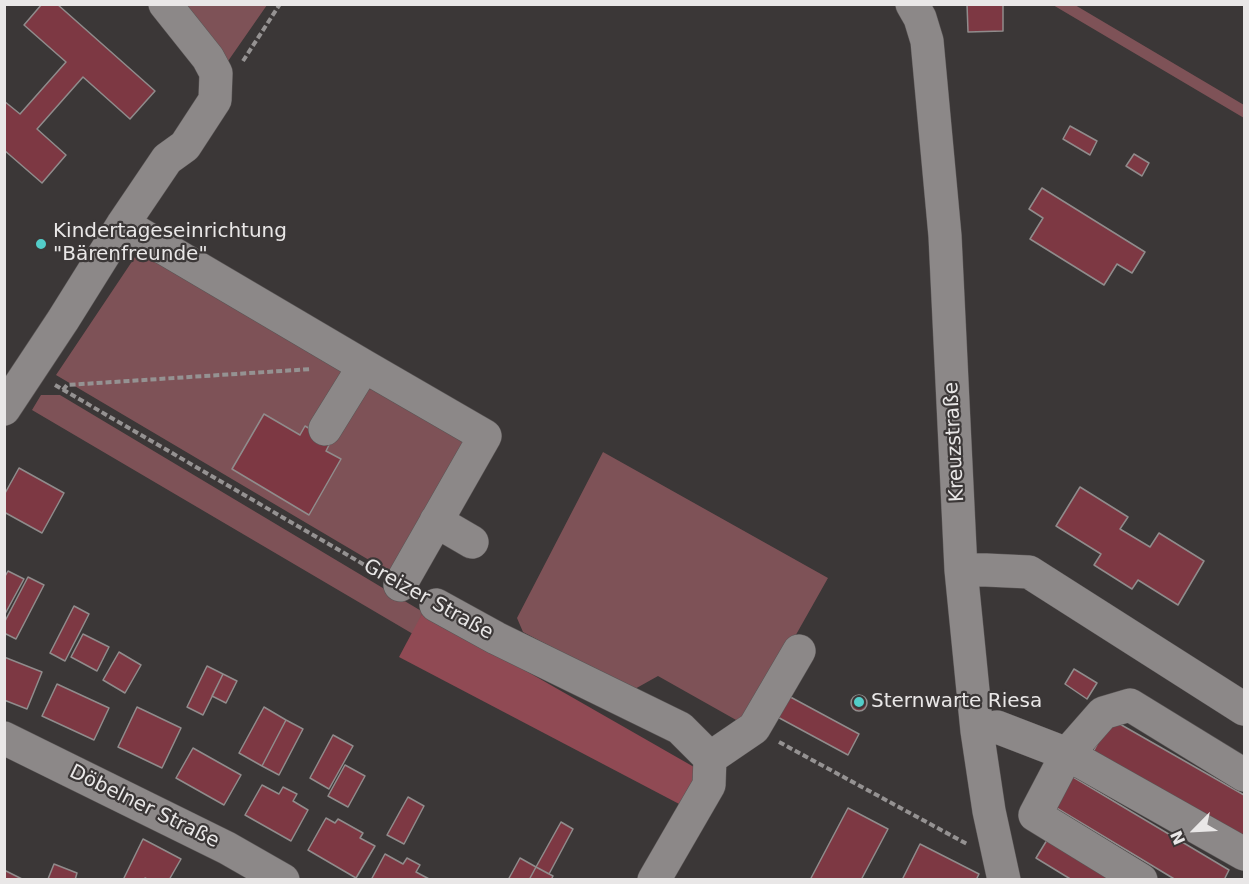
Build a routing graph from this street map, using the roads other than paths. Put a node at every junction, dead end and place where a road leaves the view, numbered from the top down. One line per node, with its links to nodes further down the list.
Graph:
1 (165, 4): 3 (street)
2 (912, 4): 9 (street, Kreuzstraße)
3 (123, 224): 4 (street); 5 (street)
4 (364, 366): 6 (street); 7 (street)
5 (4, 409)
6 (325, 429)
7 (436, 521): 8 (street); 10 (street)
8 (472, 542)
9 (961, 570): 13 (street); 14 (street, Kreuzstraße)
10 (400, 585)
11 (436, 605): 17 (street, Greizer Straße)
12 (799, 651): 17 (street)
13 (1245, 709)
14 (977, 731): 16 (street); 20 (street, Kreuzstraße)
15 (4, 738): 21 (street, Döbelner Straße)
16 (1067, 754): 18 (street); 19 (street); 23 (street)
17 (710, 758): 22 (street)
18 (1245, 775)
19 (1245, 854)
20 (1002, 871)
21 (283, 879)
22 (654, 879)
23 (1141, 879)

